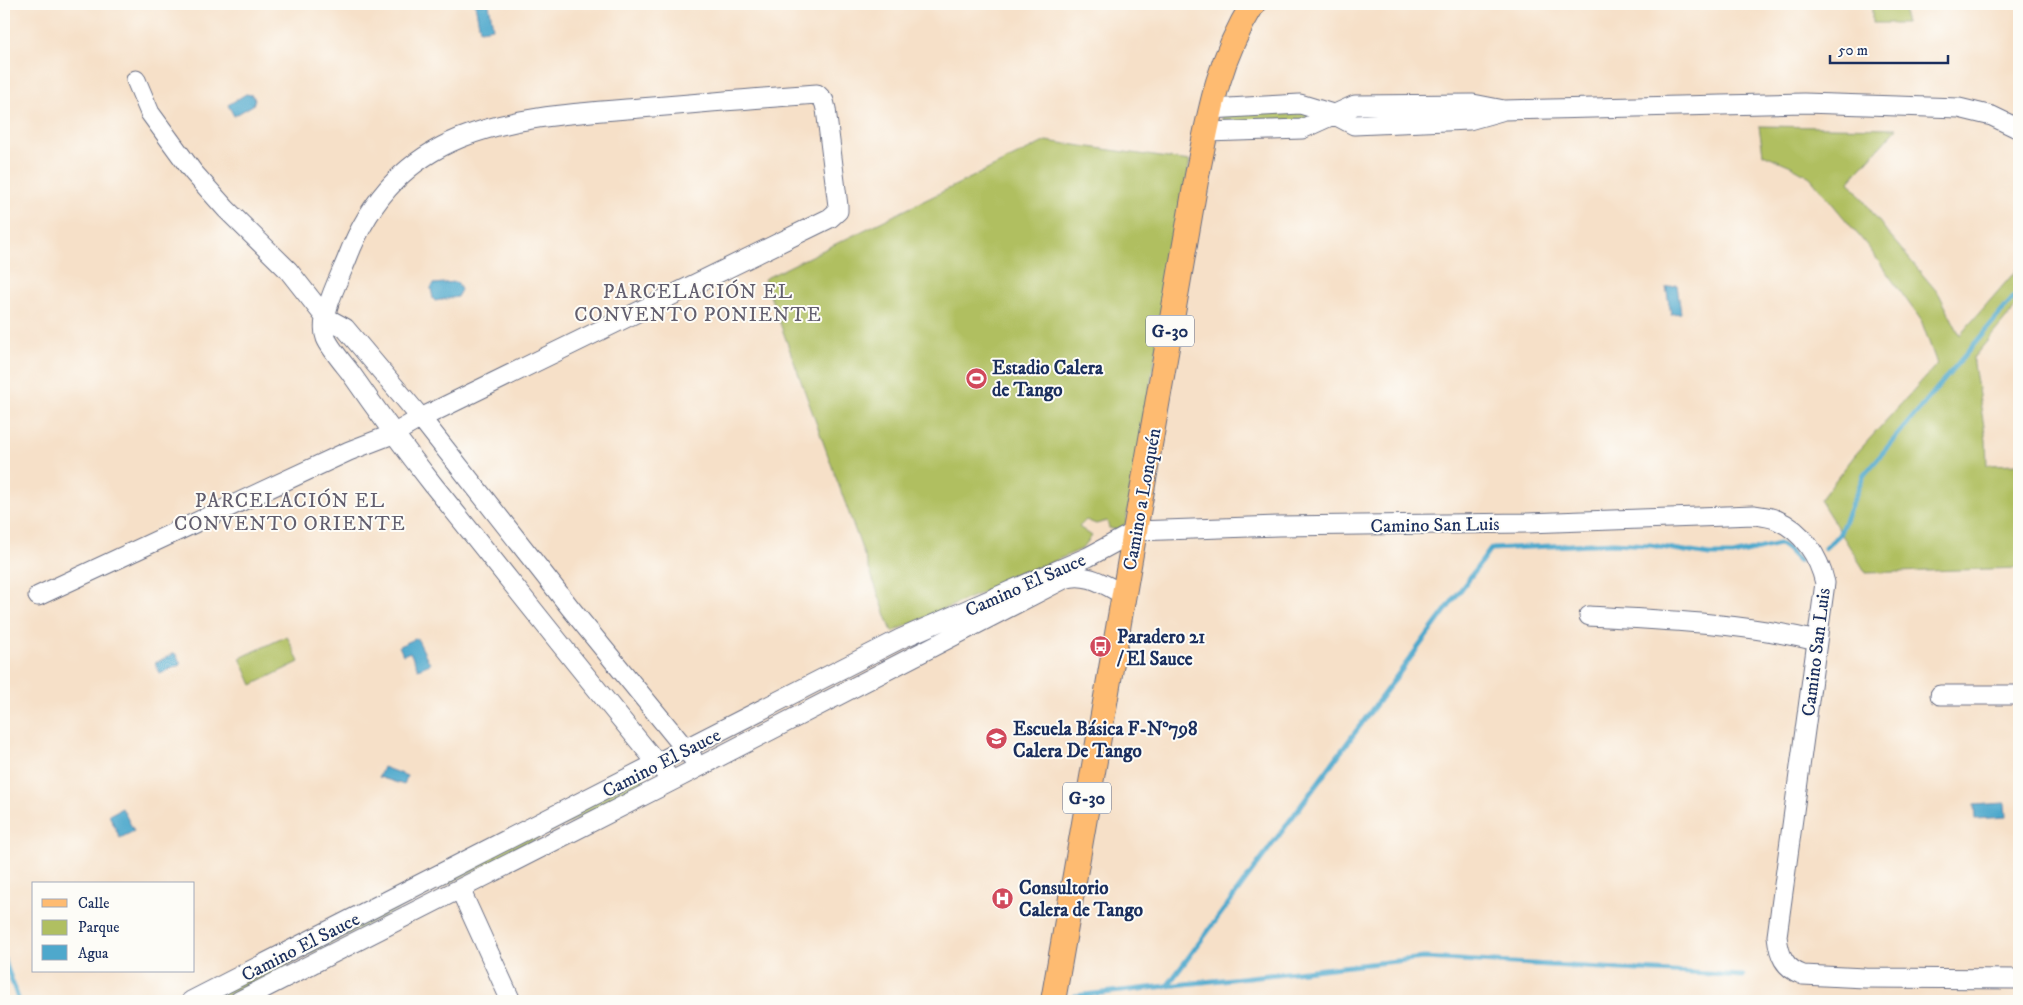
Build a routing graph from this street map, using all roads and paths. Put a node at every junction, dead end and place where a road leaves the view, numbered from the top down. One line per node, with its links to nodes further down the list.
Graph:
1 (1253, 4): 3 (main road, Camino a Lonquén / G-30)
2 (136, 80): 7 (street)
3 (1210, 108): 4 (street); 6 (main road, Camino a Lonquén / G-30)
4 (1333, 114): 5 (street); 6 (street)
5 (2019, 129)
6 (1206, 132): 10 (main road, Camino a Lonquén / G-30)
7 (325, 317): 8 (street); 8 (street); 9 (street)
8 (421, 418): 9 (street); 15 (street)
9 (393, 434): 14 (street); 17 (street)
10 (1136, 531): 11 (street, Camino El Sauce); 13 (main road, Camino a Lonquén / G-30); 18 (street, Camino San Luis)
11 (1088, 557): 12 (street); 21 (street, Camino El Sauce)
12 (1088, 577): 13 (street, Camino El Sauce); 23 (street, Camino El Sauce)
13 (1124, 595): 31 (main road, Camino a Lonquén / G-30)
14 (38, 596)
15 (572, 610): 17 (street); 21 (street)
16 (1589, 616): 18 (street)
17 (548, 628): 22 (street)
18 (1817, 641): 26 (street, Camino San Luis)
19 (1940, 695): 20 (street)
20 (2019, 695)
21 (686, 749): 22 (street, Camino El Sauce); 23 (street)
22 (658, 764): 24 (street); 28 (street, Camino El Sauce)
23 (699, 766): 24 (street, Camino El Sauce)
24 (672, 781): 25 (street, Camino El Sauce)
25 (460, 889): 27 (street, Camino El Sauce); 30 (street)
26 (2019, 979)
27 (273, 994): 29 (street, Camino El Sauce)
28 (191, 1001)
29 (239, 1001)
30 (511, 1001)
31 (1053, 1001)

